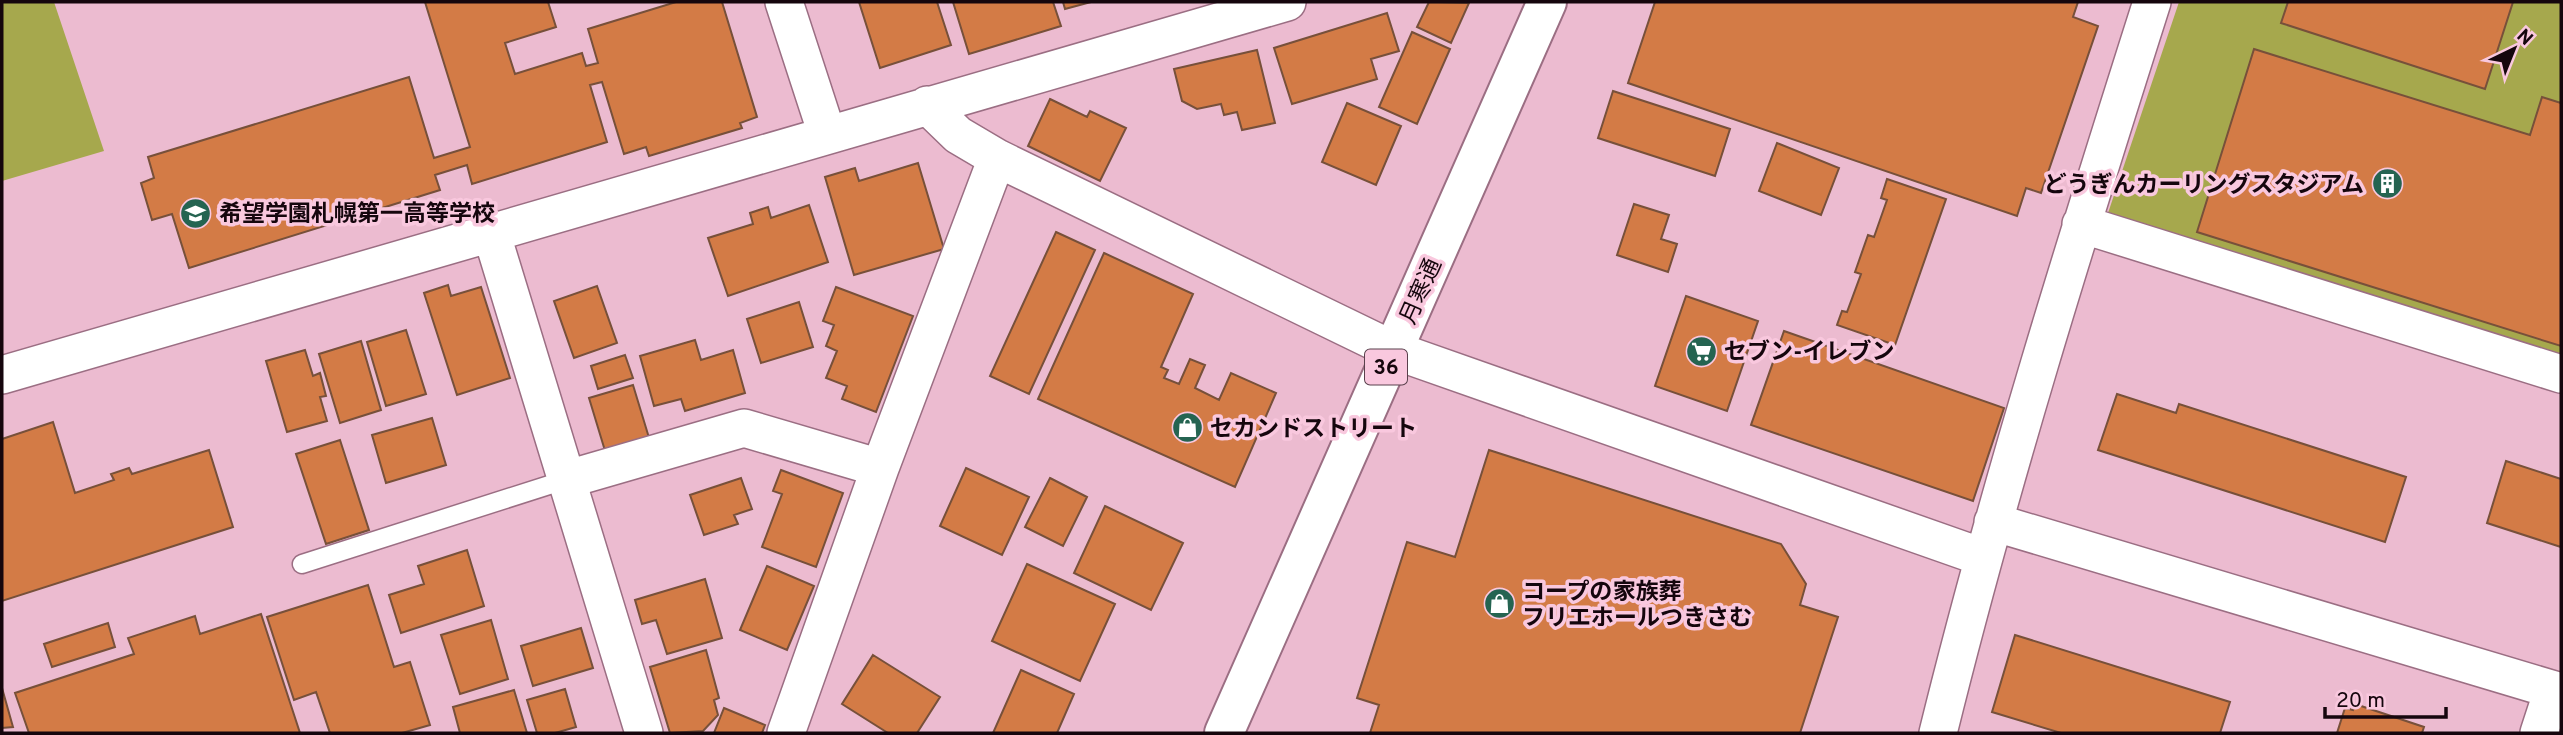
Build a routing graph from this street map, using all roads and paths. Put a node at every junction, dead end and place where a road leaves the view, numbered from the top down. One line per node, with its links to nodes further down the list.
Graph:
1 (784, 2): 6 (street)
2 (1287, 2): 5 (street)
3 (1547, 2): 10 (highway, 月寒通 / 36)
4 (2152, 2): 8 (street)
5 (927, 105): 6 (street); 7 (street)
6 (827, 134): 9 (street)
7 (997, 158): 10 (street); 13 (street)
8 (2081, 224): 11 (street); 15 (street)
9 (491, 232): 12 (street); 14 (street)
10 (1393, 350): 16 (street); 21 (highway, 月寒通 / 36)
11 (2561, 374)
12 (2, 375)
13 (880, 468): 14 (street); 20 (street)
14 (568, 479): 17 (lane); 19 (street)
15 (1993, 522): 16 (street); 18 (street)
16 (1982, 557): 22 (street)
17 (302, 564)
18 (2557, 691): 23 (street)
19 (644, 733)
20 (786, 733)
21 (1224, 733)
22 (1938, 733)
23 (2539, 733)

